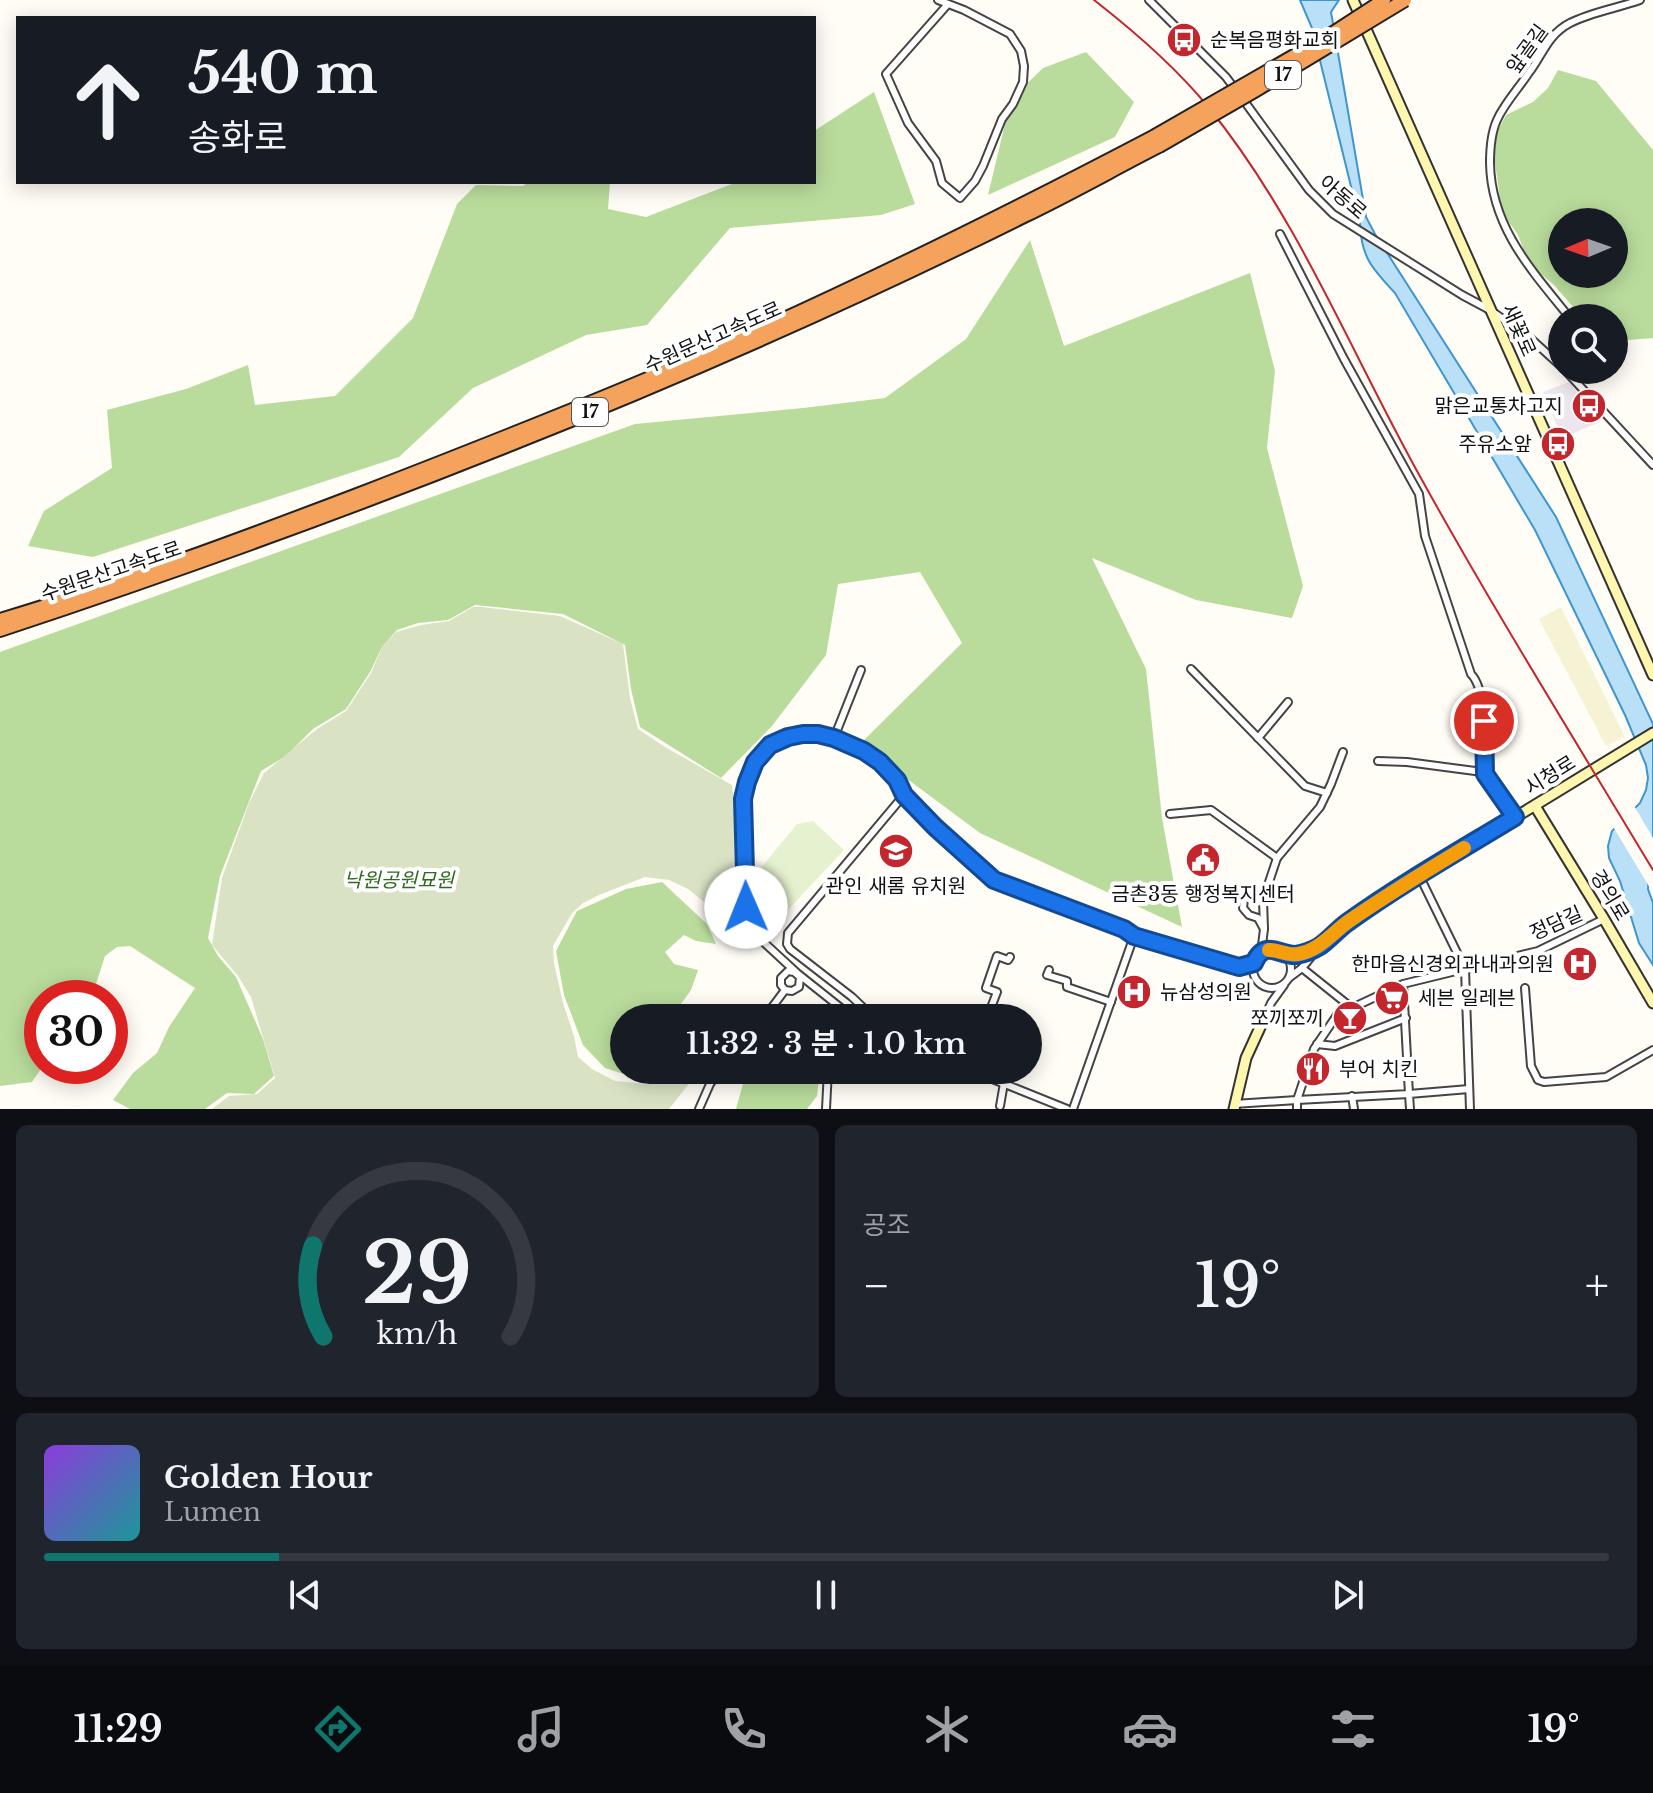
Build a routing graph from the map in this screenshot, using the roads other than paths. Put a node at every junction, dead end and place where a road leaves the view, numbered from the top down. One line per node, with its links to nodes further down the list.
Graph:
1 (938, 0): 7 (street)
2 (1149, 0): 11 (street, 아동로)
3 (1353, 0): 11 (street, 새꽃로)
4 (1384, 0): 8 (highway, 수원문산고속도로 / 17, bridge)
5 (1405, 0): 8 (highway, 수원문산고속도로 / 17, bridge)
6 (1640, 0): 10 (street, 앞골길)
7 (948, 4): 7 (street)
8 (1157, 141): 15 (highway, 수원문산고속도로 / 17); 16 (highway, 수원문산고속도로 / 17)
9 (1280, 234): 26 (street)
10 (1559, 304)
11 (1490, 310): 12 (street, 아동로); 19 (street, 새꽃로)
12 (1548, 354)
13 (1580, 384): 14 (street, 아동로)
14 (1653, 465)
15 (0, 620)
16 (0, 630)
17 (1191, 669): 23 (street)
18 (861, 670): 22 (street)
19 (1653, 675)
20 (1288, 702): 23 (street)
21 (1652, 734): 29 (street, 시청로)
22 (834, 738): 28 (street); 48 (street)
23 (1258, 738): 27 (street)
24 (1343, 752): 27 (street)
25 (1378, 761): 26 (street)
26 (1485, 774): 31 (street)
27 (1327, 793): 32 (street)
28 (904, 795): 38 (street); 55 (street)
29 (1535, 806): 31 (street, 시청로); 35 (street, 경의로)
30 (1170, 814): 32 (street)
31 (1515, 817): 33 (street, 시청로)
32 (1277, 858): 37 (street)
33 (1419, 875): 36 (street, 시청로); 46 (street)
34 (1244, 899): 37 (street)
35 (1604, 919): 46 (street, 정담길); 58 (street, 경의로)
36 (1345, 924): 39 (street)
37 (1264, 929): 41 (street)
38 (1134, 936): 44 (street); 56 (street)
39 (1319, 947): 40 (street); 45 (street)
40 (1280, 951): 41 (street); 50 (street)
41 (1261, 953): 43 (street)
42 (1010, 957): 63 (street)
43 (1254, 963): 44 (street); 49 (street)
44 (1239, 967): 49 (street)
45 (1302, 968): 50 (street); 64 (street)
46 (1465, 969): 51 (street, 정담길); 73 (street)
47 (1049, 970): 56 (street)
48 (797, 973): 54 (street); 54 (street); 60 (street)
49 (1254, 973): 52 (street)
50 (1288, 979): 52 (street); 57 (street)
51 (1403, 984): 64 (street, 정담길); 65 (street)
52 (1267, 987): 57 (street)
53 (1525, 988): 68 (street)
54 (785, 990): 59 (street)
55 (852, 997): 61 (street); 62 (street)
56 (1111, 1002): 82 (street)
57 (1271, 1003): 66 (street)
58 (1653, 1003)
59 (774, 1004)
60 (836, 1004)
61 (845, 1004)
62 (859, 1004)
63 (992, 1004)
64 (1349, 1009): 67 (street, 정담길)
65 (1406, 1018): 67 (street); 74 (street)
66 (1262, 1023): 78 (street)
67 (1317, 1044): 76 (street, 정담길)
68 (1653, 1050)
69 (710, 1084): 79 (street)
70 (827, 1084): 80 (street)
71 (1004, 1084): 77 (street)
72 (1006, 1084): 81 (street)
73 (1469, 1089): 74 (street); 86 (street)
74 (1409, 1094): 75 (street); 85 (street)
75 (1352, 1096): 76 (street); 84 (street)
76 (1297, 1100): 78 (street); 83 (street, 정담길)
77 (1000, 1106)
78 (1234, 1106)
79 (699, 1109)
80 (826, 1109)
81 (1067, 1109)
82 (1073, 1109)
83 (1297, 1109)
84 (1354, 1109)
85 (1410, 1109)
86 (1470, 1109)

